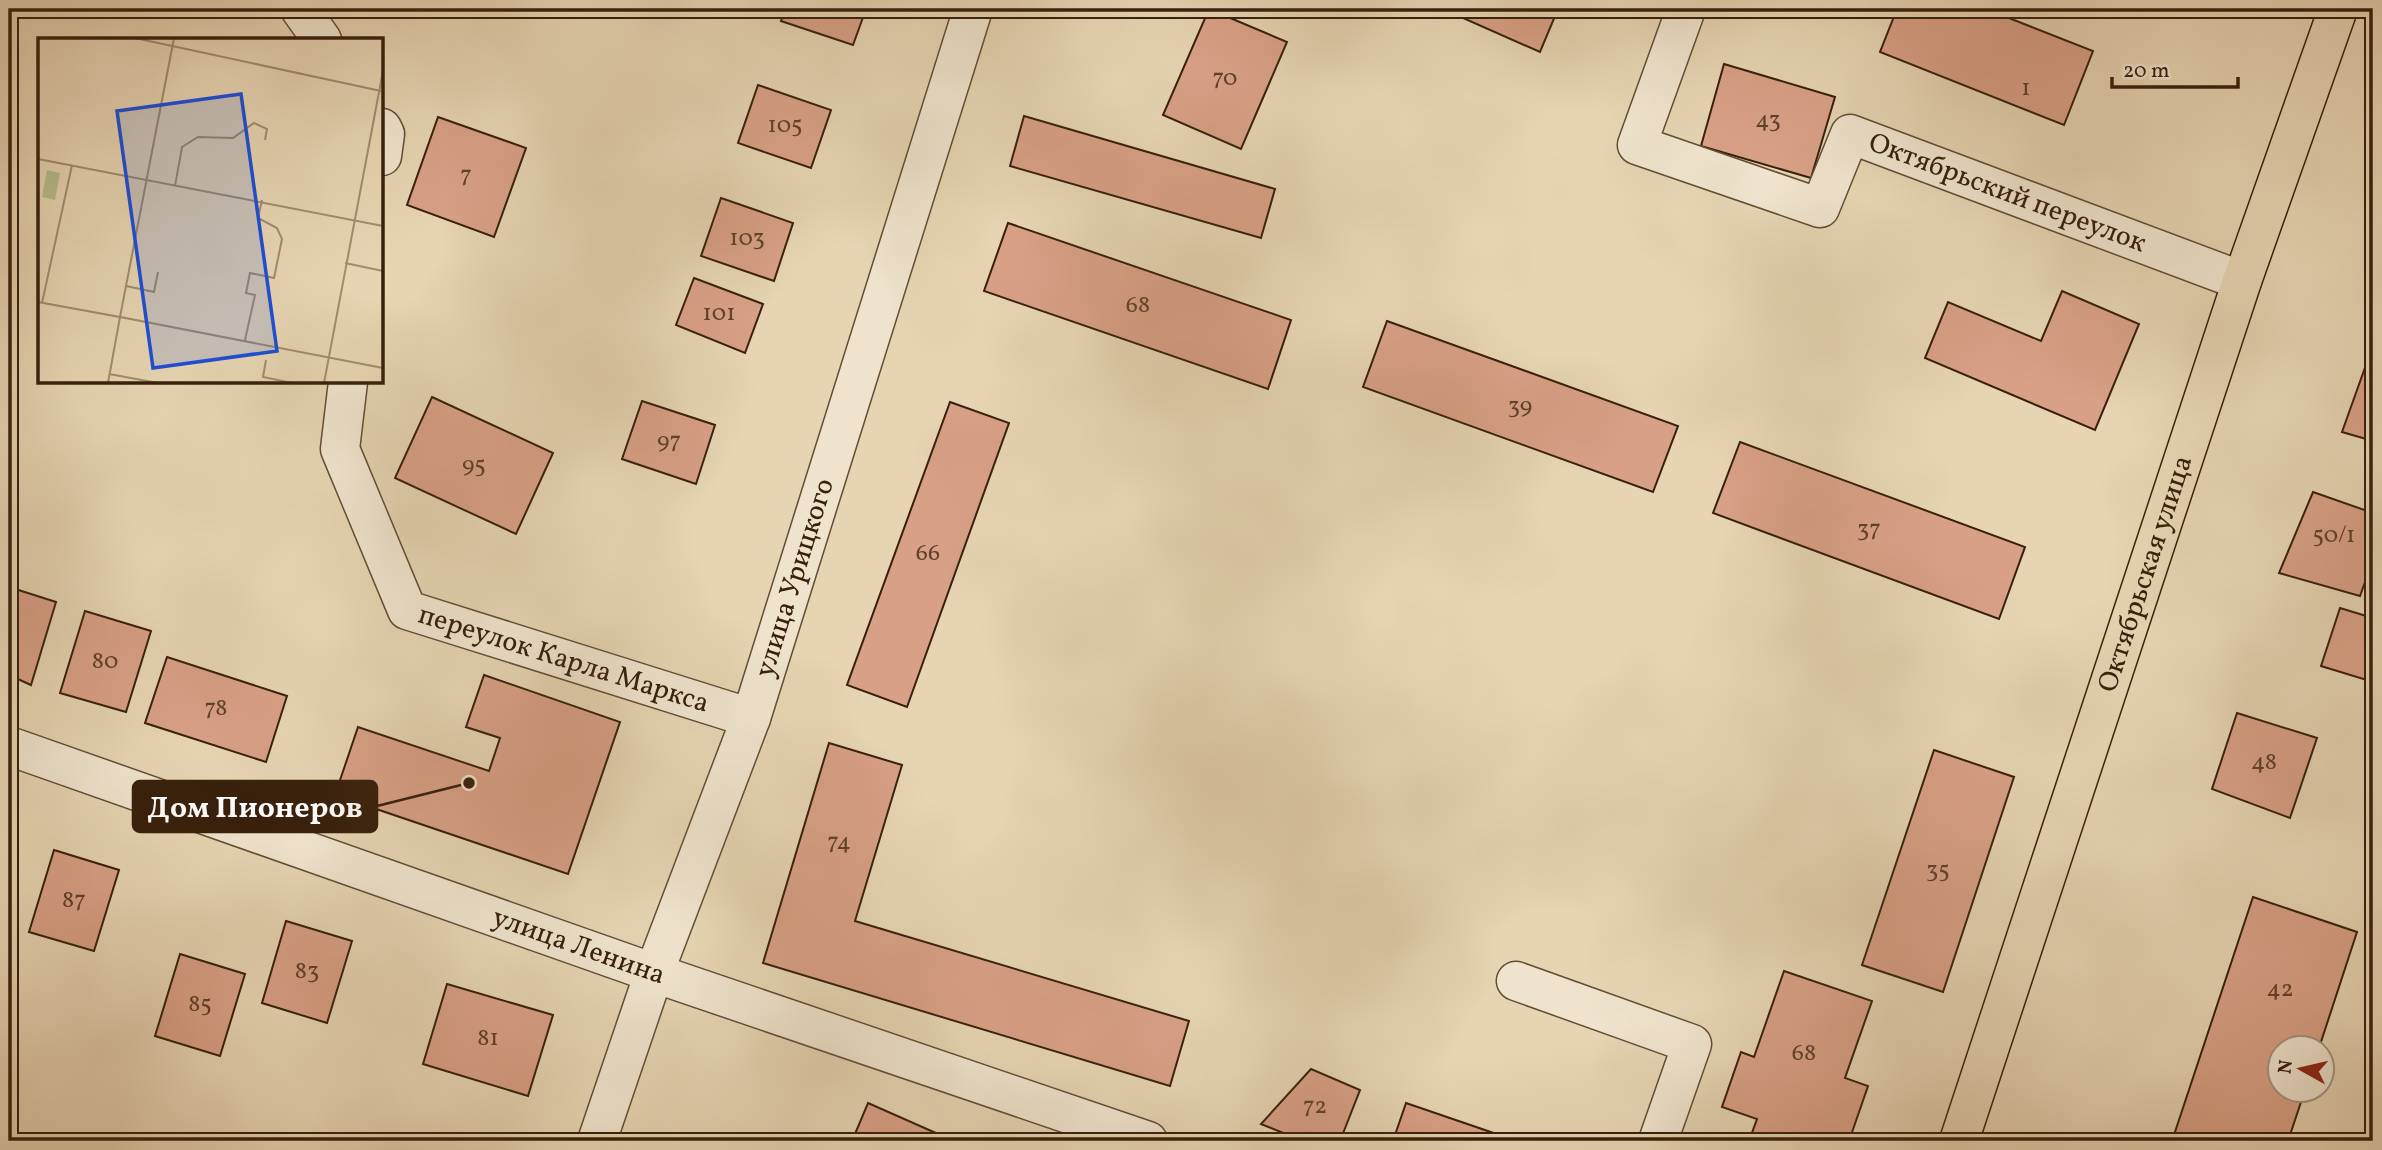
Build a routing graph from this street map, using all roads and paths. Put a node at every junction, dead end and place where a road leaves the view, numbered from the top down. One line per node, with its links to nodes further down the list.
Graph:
1 (300, 9): 5 (street)
2 (973, 9): 10 (street, улица Урицкого)
3 (1686, 9): 8 (street, Октябрьский переулок)
4 (2338, 9): 8 (main road, Октябрьская улица)
5 (321, 38)
6 (383, 130): 7 (street)
7 (383, 149)
8 (2242, 281): 17 (main road, Октябрьская улица)
9 (348, 383): 10 (street, переулок Карла Маркса)
10 (751, 718): 12 (street, улица Урицкого)
11 (9, 746): 12 (street, улица Ленина)
12 (654, 973): 14 (street, улица Урицкого); 15 (street, улица Ленина)
13 (1516, 981): 16 (street)
14 (597, 1141)
15 (1148, 1141)
16 (1658, 1141)
17 (1959, 1141)

